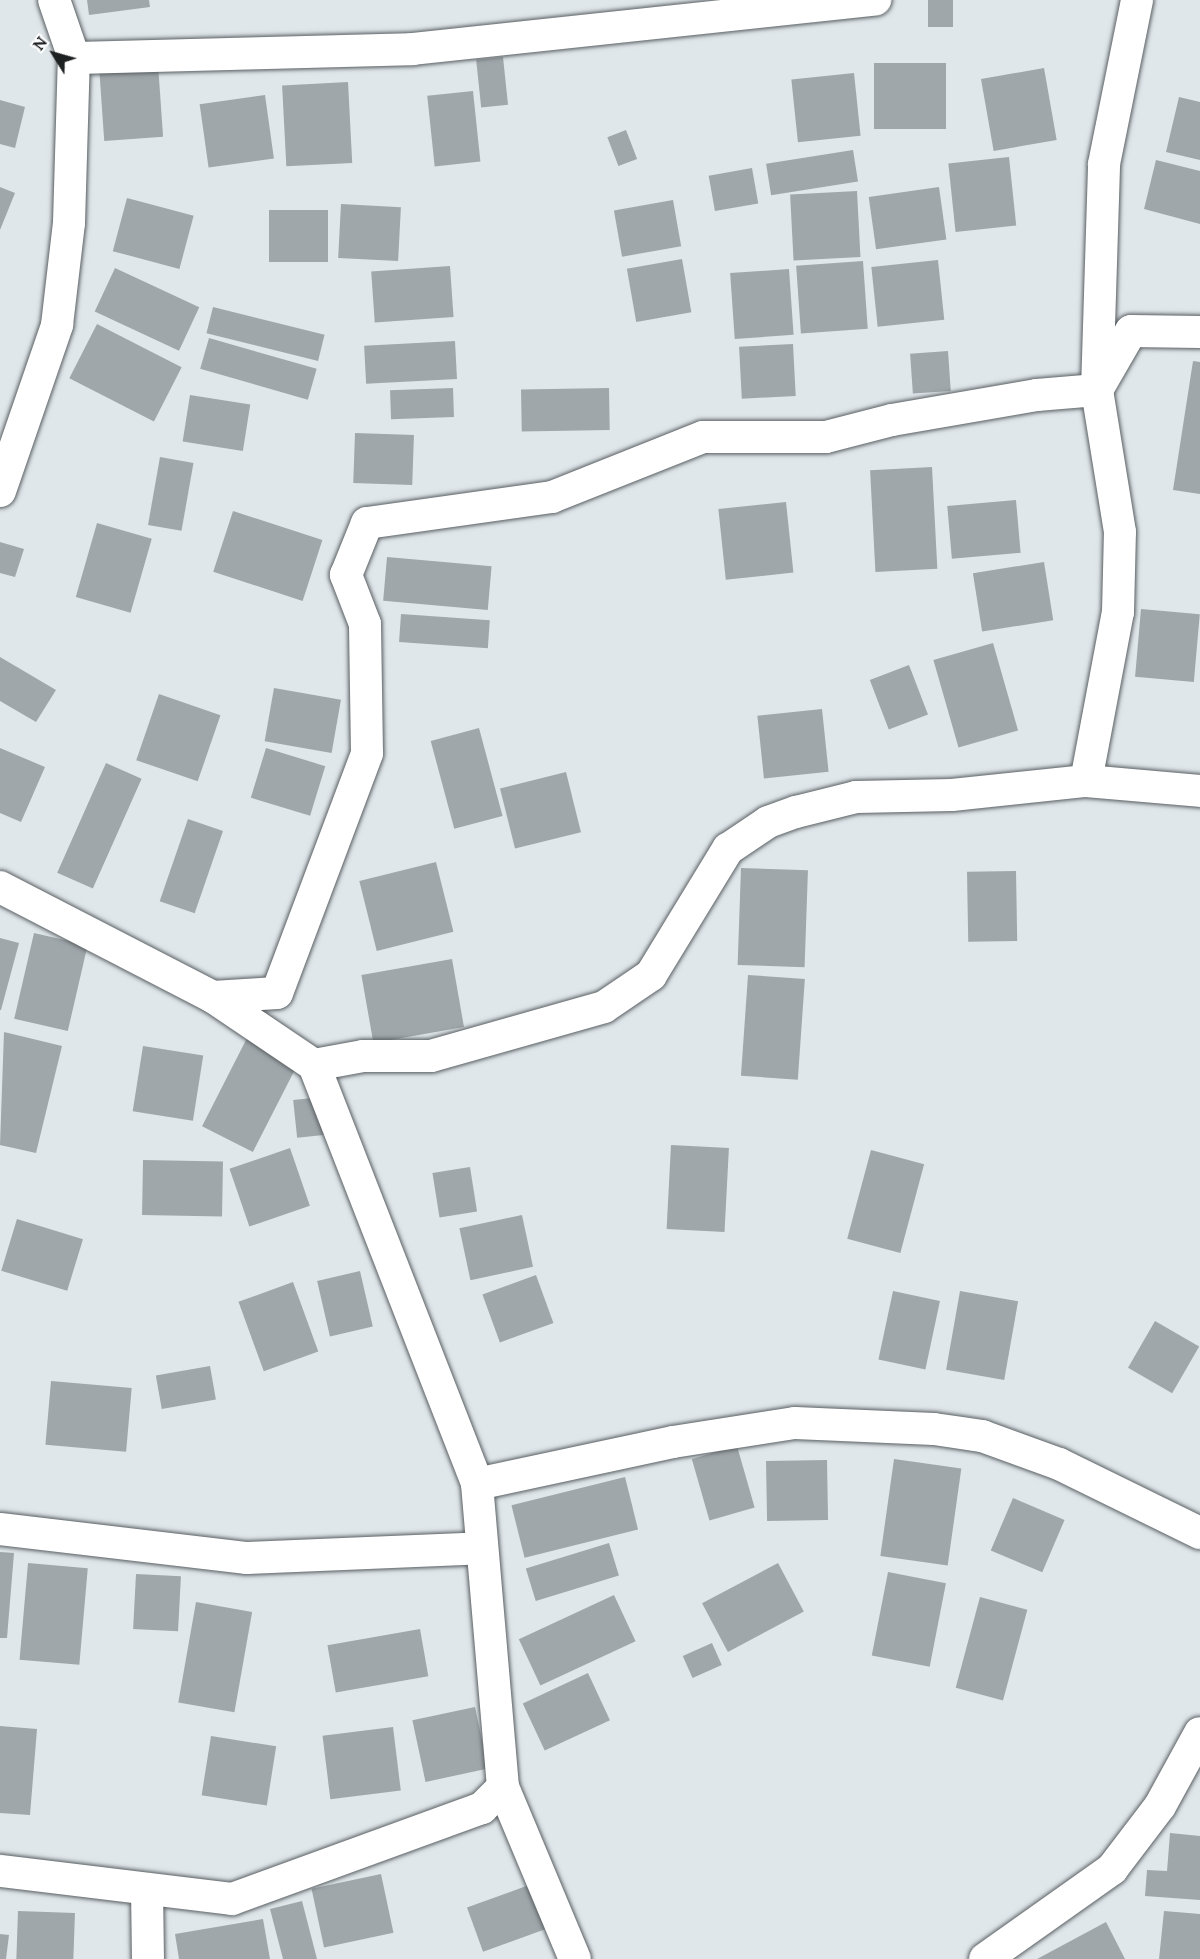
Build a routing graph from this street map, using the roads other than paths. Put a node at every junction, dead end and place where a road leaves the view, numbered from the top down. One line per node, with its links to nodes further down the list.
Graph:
1 (54, 0): 4 (street)
2 (875, 0): 4 (street)
3 (1137, 0): 6 (street)
4 (74, 58): 7 (street)
5 (1200, 332): 6 (street)
6 (1097, 390): 8 (street); 11 (street)
7 (0, 491)
8 (1086, 781): 9 (street); 12 (street)
9 (1200, 791)
10 (0, 887): 11 (street)
11 (213, 997): 12 (street)
12 (314, 1065): 13 (street)
13 (477, 1484): 15 (street); 16 (street)
14 (0, 1529): 16 (street)
15 (1200, 1533)
16 (482, 1548): 18 (street)
17 (1200, 1733): 23 (street)
18 (503, 1787): 20 (street); 22 (street)
19 (0, 1871): 20 (street)
20 (147, 1889): 21 (street)
21 (148, 1959)
22 (575, 1959)
23 (985, 1959)

